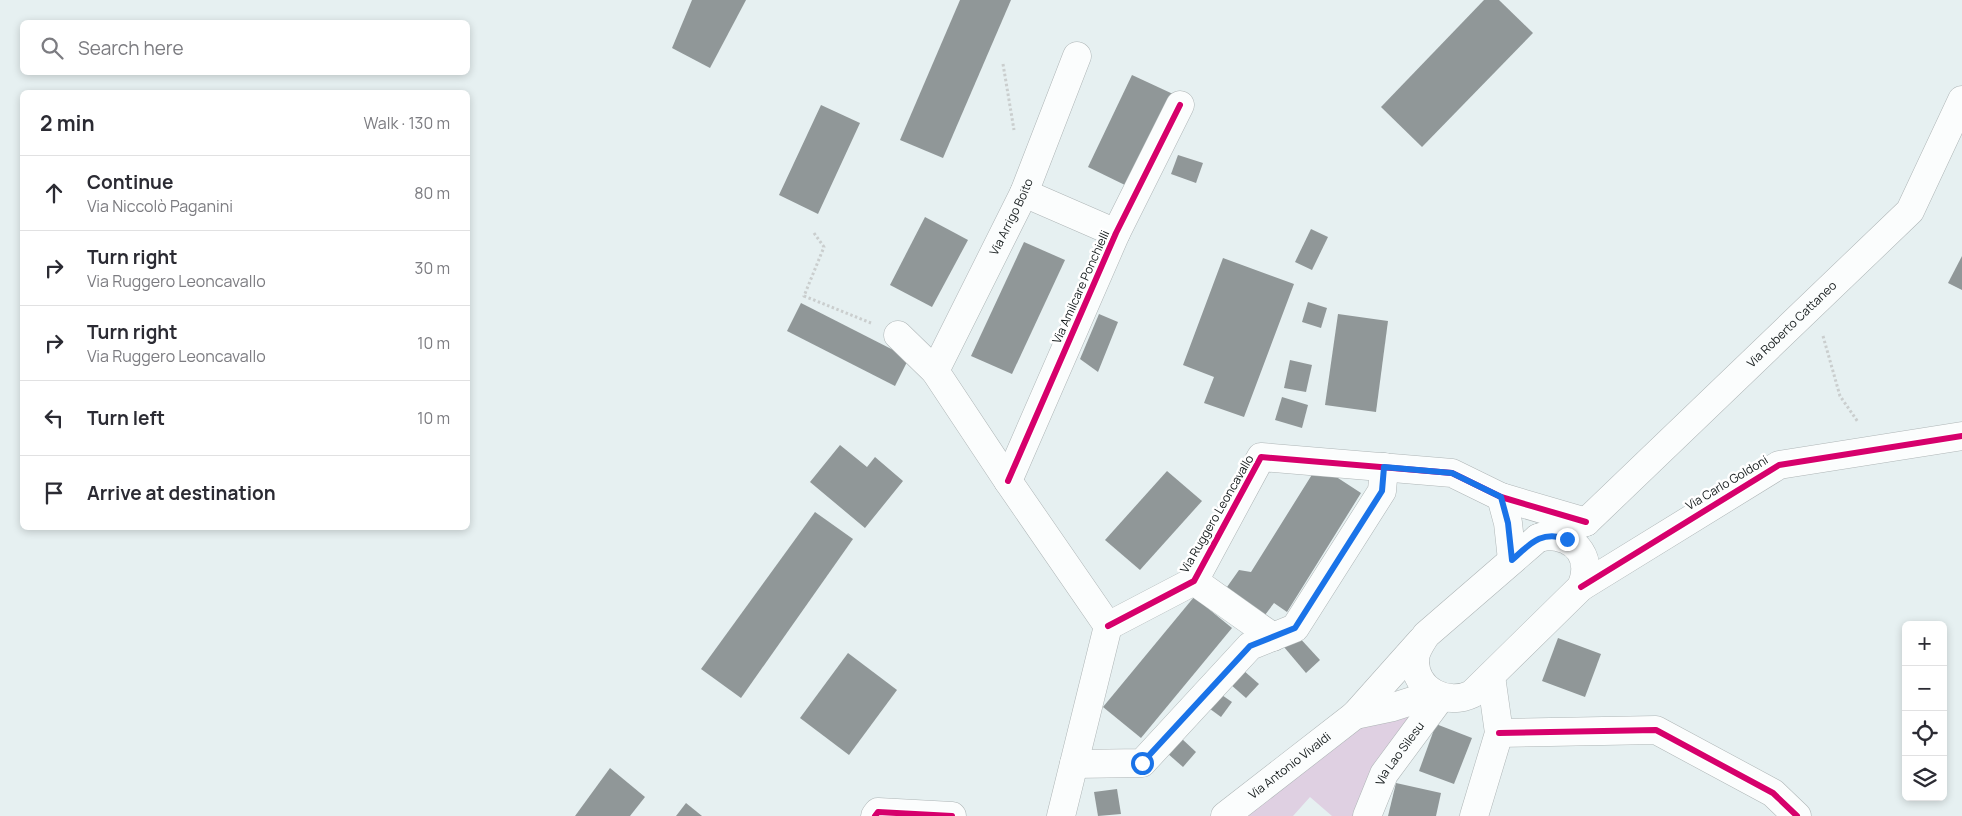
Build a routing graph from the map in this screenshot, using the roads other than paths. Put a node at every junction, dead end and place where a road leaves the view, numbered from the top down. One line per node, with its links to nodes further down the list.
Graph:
1 (1077, 56): 4 (street, Via Arrigo Boito)
2 (1962, 100): 12 (street, Via Roberto Cattaneo)
3 (1180, 105): 5 (street, Via Amilcare Ponchielli)
4 (1024, 193): 5 (street, Via Amilcare Ponchielli); 7 (street, Via Arrigo Boito)
5 (1116, 233): 10 (street, Via Amilcare Ponchielli)
6 (898, 335): 7 (street)
7 (935, 371): 10 (street)
8 (1962, 436): 17 (street, Via Carlo Goldoni)
9 (1384, 467): 11 (street, Via Ruggero Leoncavallo); 16 (street, Via Ruggero Leoncavallo); 20 (street)
10 (1008, 481): 18 (street)
11 (1501, 497): 12 (street, Via Ruggero Leoncavallo); 15 (street)
12 (1586, 522): 13 (street); 14 (street)
13 (1538, 538): 14 (street); 15 (street, Via Antonio Vivaldi)
14 (1582, 555): 17 (street)
15 (1512, 560): 19 (street, Via Antonio Vivaldi)
16 (1194, 581): 18 (street, Via Ruggero Leoncavallo); 20 (street)
17 (1581, 587): 21 (street, Via Carlo Goldoni)
18 (1108, 626): 25 (street)
19 (1426, 635): 22 (street); 23 (street, Via Antonio Vivaldi)
20 (1273, 637): 25 (street)
21 (1491, 676): 22 (street, Via Antonio Vivaldi); 24 (street)
22 (1438, 695): 23 (street, Via Antonio Vivaldi); 30 (street, Via Lao Silesu)
23 (1355, 715): 29 (street, Via Antonio Vivaldi)
24 (1500, 733): 31 (street); 32 (street)
25 (1074, 764): 28 (street)
26 (875, 816): 27 (street)
27 (952, 816)
28 (1061, 816)
29 (1225, 816)
30 (1367, 816)
31 (1474, 816)
32 (1797, 816)

